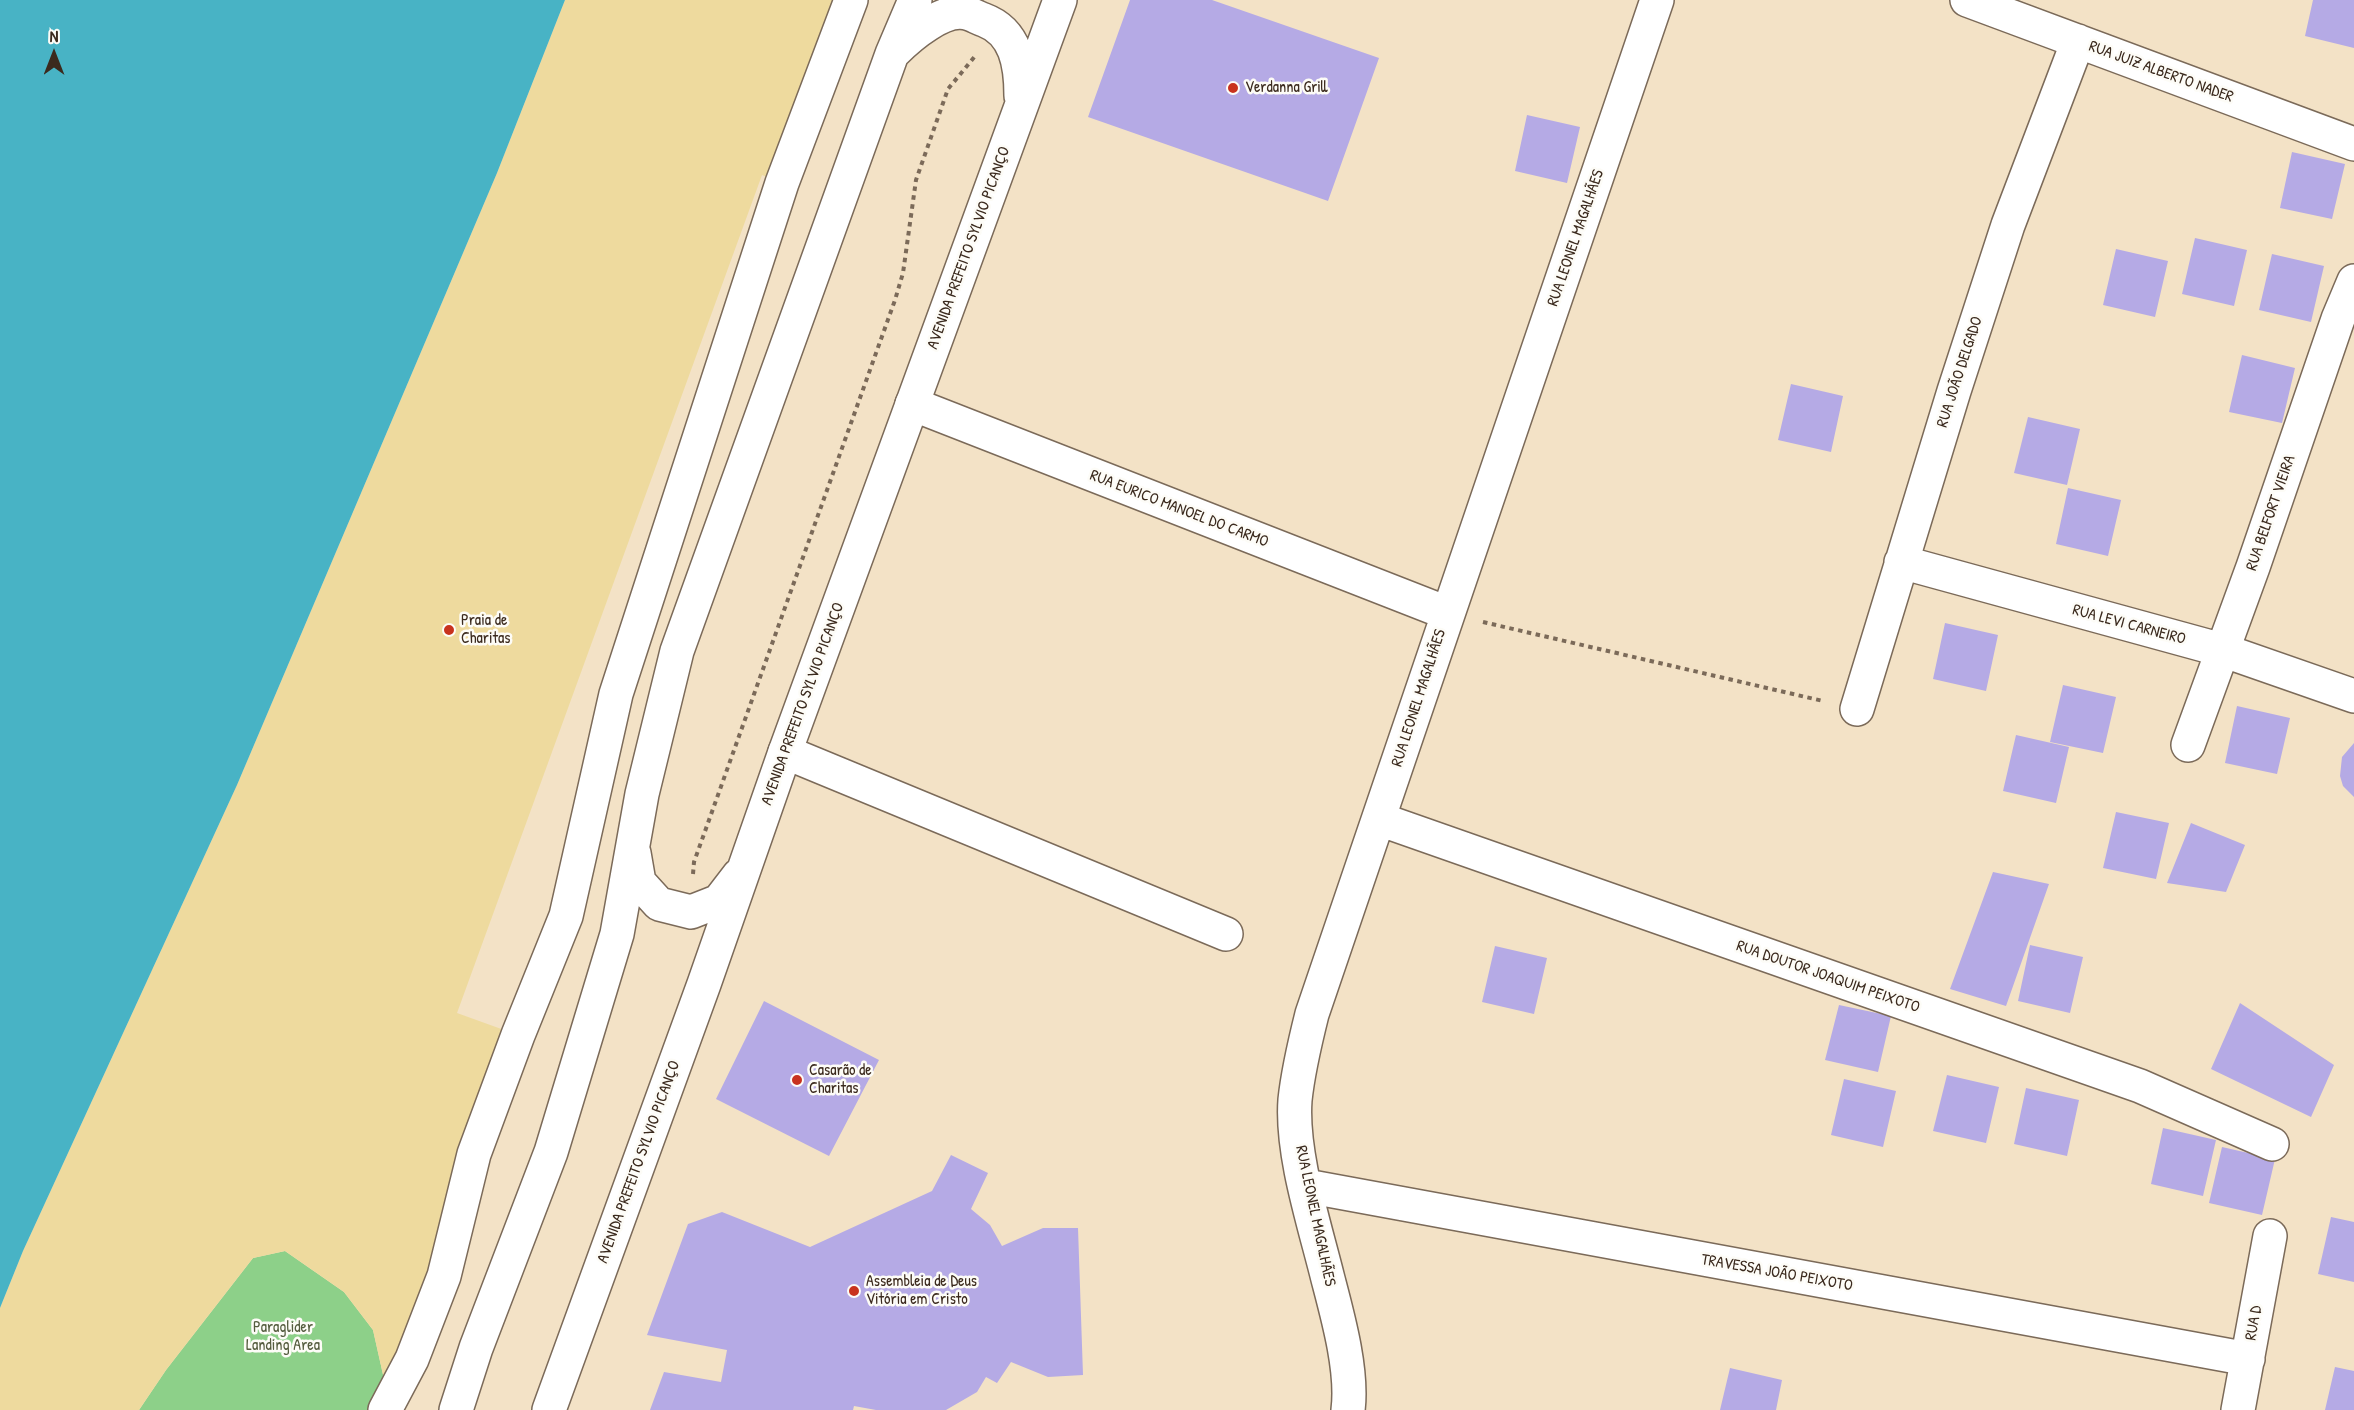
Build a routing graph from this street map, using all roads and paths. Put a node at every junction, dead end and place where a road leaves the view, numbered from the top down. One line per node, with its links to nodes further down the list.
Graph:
1 (851, 0): 29 (street)
2 (915, 0): 8 (street)
3 (1060, 0): 9 (street, AVENIDA PREFEITO SYLVIO PICANÇO)
4 (1657, 0): 14 (street, RUA LEONEL MAGALHÃES)
5 (1967, 0): 7 (street, RUA JUIZ ALBERTO NADER)
6 (1002, 31): 8 (street); 9 (street); 23 (path)
7 (2078, 41): 10 (street, RUA JUIZ ALBERTO NADER); 13 (street, RUA JOÃO DELGADO)
8 (892, 54): 21 (street)
9 (1021, 102): 12 (street, AVENIDA PREFEITO SYLVIO PICANÇO)
10 (2354, 144)
11 (2354, 281): 15 (street, RUA BELFORT VIEIRA)
12 (912, 404): 14 (street, RUA EURICO MANOEL DO CARMO); 19 (street, AVENIDA PREFEITO SYLVIO PICANÇO)
13 (1901, 562): 15 (street, RUA LEVI CARNEIRO); 17 (street, RUA JOÃO DELGADO)
14 (1447, 613): 17 (path); 20 (street, RUA LEONEL MAGALHÃES)
15 (2222, 650): 16 (street, RUA LEVI CARNEIRO); 18 (street, RUA BELFORT VIEIRA)
16 (2354, 696)
17 (1857, 709)
18 (2188, 745)
19 (784, 752): 22 (street, AVENIDA PREFEITO SYLVIO PICANÇO); 24 (street)
20 (1379, 819): 25 (street, RUA DOUTOR JOAQUIM PEIXOTO); 26 (street, RUA LEONEL MAGALHÃES)
21 (633, 845): 23 (street); 30 (street)
22 (744, 868): 23 (street); 31 (street, AVENIDA PREFEITO SYLVIO PICANÇO)
23 (691, 912)
24 (1226, 934)
25 (2272, 1144)
26 (1306, 1186): 28 (street, TRAVESSA JOÃO PEIXOTO); 32 (street, RUA LEONEL MAGALHÃES)
27 (2270, 1236): 28 (street, RUA D)
28 (2248, 1359): 33 (street, RUA D)
29 (385, 1410)
30 (456, 1410)
31 (549, 1410)
32 (1348, 1410)
33 (2238, 1410)

